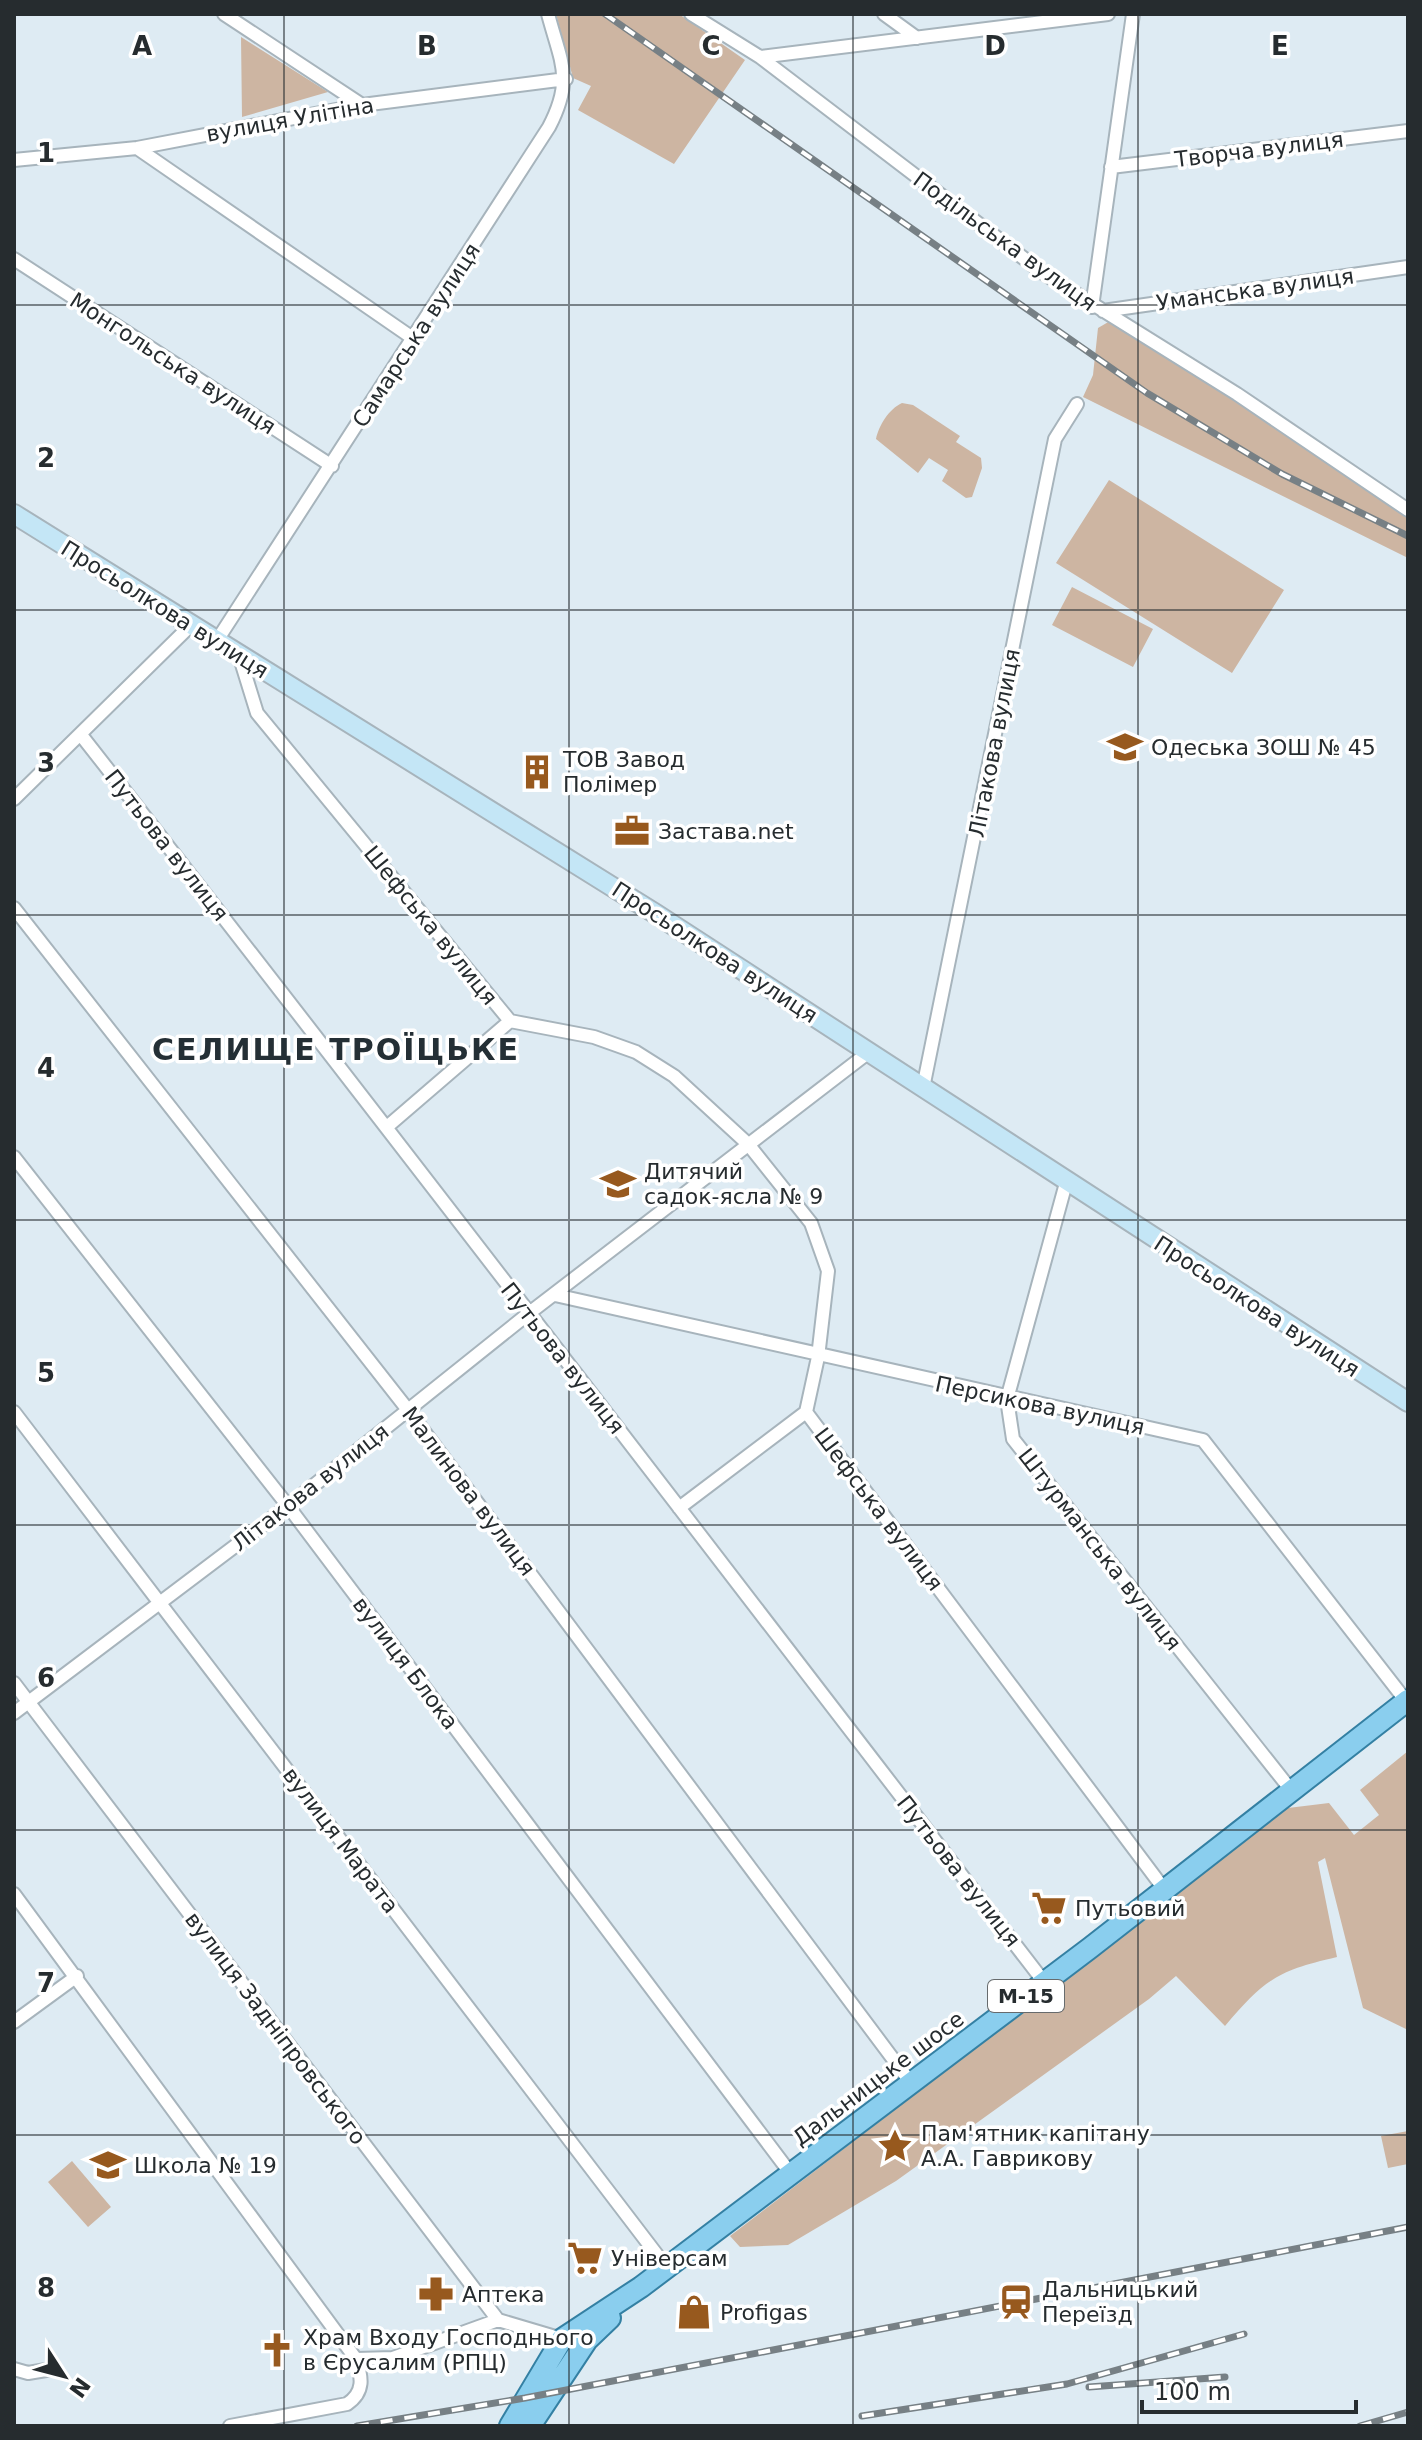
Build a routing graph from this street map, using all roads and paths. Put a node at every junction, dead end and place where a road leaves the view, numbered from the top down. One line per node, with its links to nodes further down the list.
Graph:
1 (224, 14): 10 (street)
2 (548, 14): 9 (street)
3 (691, 14): 8 (street, Подільська вулиця)
4 (884, 14): 7 (street)
5 (1108, 14): 7 (street)
6 (1133, 14): 14 (street)
7 (917, 38): 8 (street)
8 (760, 57): 17 (street, Подільська вулиця)
9 (566, 79): 10 (street, вулиця Улітіна); 18 (street, Самарська вулиця)
10 (362, 105): 12 (street, вулиця Улітіна)
11 (1408, 131): 14 (street, Творча вулиця)
12 (137, 148): 13 (street, вулиця Улітіна); 18 (street)
13 (14, 160)
14 (1111, 167): 17 (street)
15 (14, 259): 20 (street, Монгольська вулиця)
16 (1408, 267): 17 (street, Уманська вулиця)
17 (1098, 309): 21 (street, Подільська вулиця)
18 (414, 339): 20 (street, Самарська вулиця)
19 (1077, 404): 31 (street, Літакова вулиця)
20 (332, 466): 24 (street, Самарська вулиця)
21 (1408, 510)
22 (14, 514): 23 (street, Просьолкова вулиця)
23 (190, 626): 24 (street, Просьолкова вулиця); 26 (street)
24 (216, 642): 25 (street, Просьолкова вулиця)
25 (240, 658): 29 (street, Шефська вулиця); 30 (street, Просьолкова вулиця)
26 (81, 735): 27 (street); 32 (street, Путьова вулиця)
27 (14, 799)
28 (14, 908): 41 (street, Малинова вулиця)
29 (510, 1021): 32 (street); 33 (street, Шефська вулиця)
30 (869, 1052): 31 (street, Просьолкова вулиця); 33 (street, Літакова вулиця)
31 (923, 1088): 35 (street, Просьолкова вулиця)
32 (388, 1126): 37 (street, Путьова вулиця)
33 (748, 1144): 36 (street, Літакова вулиця); 38 (street, Шефська вулиця)
34 (14, 1157): 44 (street, вулиця Блока)
35 (1066, 1183): 39 (street, Штурманська вулиця); 40 (street, Просьолкова вулиця)
36 (555, 1295): 37 (street, Літакова вулиця); 38 (street, Персикова вулиця)
37 (528, 1314): 41 (street, Літакова вулиця); 45 (street, Путьова вулиця)
38 (818, 1357): 39 (street, Персикова вулиця); 43 (street, Шефська вулиця)
39 (1007, 1399): 48 (street, Персикова вулиця); 51 (street, Штурманська вулиця)
40 (1408, 1402)
41 (408, 1410): 44 (street, Літакова вулиця); 57 (street, Малинова вулиця)
42 (14, 1412): 46 (street, вулиця Марата)
43 (806, 1412): 45 (street); 52 (street, Шефська вулиця)
44 (288, 1506): 46 (street, Літакова вулиця); 58 (street, вулиця Блока)
45 (679, 1508): 55 (street, Путьова вулиця)
46 (160, 1602): 49 (street, Літакова вулиця); 59 (street, вулиця Марата)
47 (14, 1683): 49 (street, вулиця Задніпровського)
48 (1407, 1700): 51 (main road, Дальницьке шосе / М-15)
49 (29, 1701): 50 (street, Літакова вулиця); 61 (street, вулиця Задніпровського)
50 (14, 1713)
51 (1291, 1790): 52 (main road, Дальницьке шосе / М-15)
52 (1164, 1889): 55 (main road, Дальницьке шосе / М-15)
53 (14, 1894): 54 (street)
54 (77, 1976): 56 (street); 63 (street)
55 (1044, 1982): 57 (main road, Дальницьке шосе / М-15)
56 (14, 2022)
57 (911, 2083): 58 (main road, Дальницьке шосе / М-15)
58 (791, 2174): 59 (main road, Дальницьке шосе / М-15)
59 (667, 2268): 60 (main road, Дальницьке шосе / М-15)
60 (641, 2287): 62 (main road, М-15); 68 (main road, М-15)
61 (498, 2320): 62 (street); 63 (street)
62 (562, 2339): 67 (main road, М-15)
63 (356, 2359): 66 (street)
64 (14, 2369): 65 (street)
65 (52, 2369)
66 (230, 2426)
67 (510, 2426)
68 (530, 2426)

